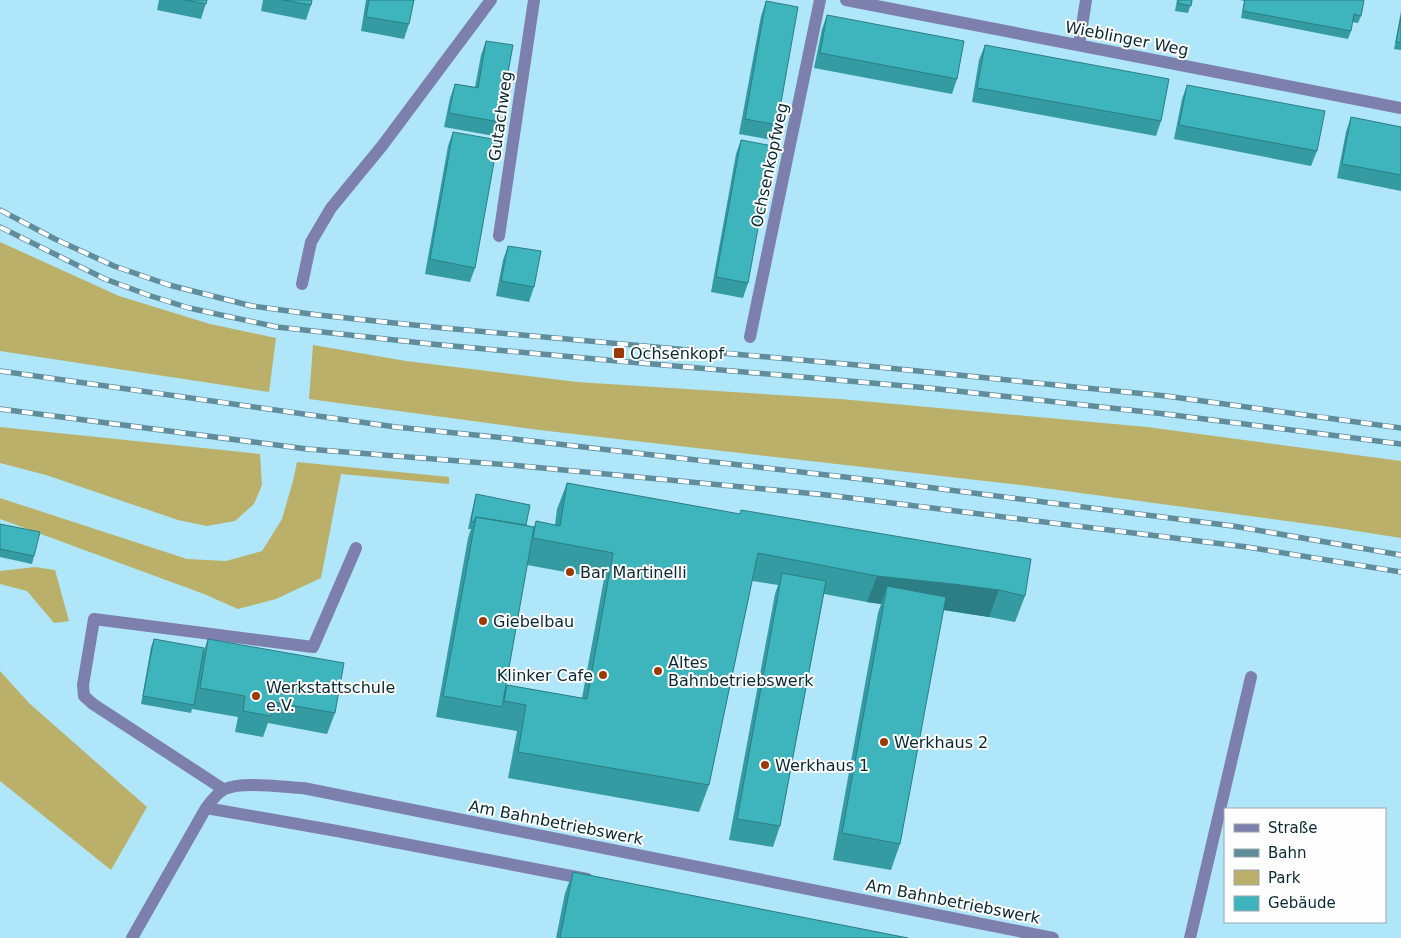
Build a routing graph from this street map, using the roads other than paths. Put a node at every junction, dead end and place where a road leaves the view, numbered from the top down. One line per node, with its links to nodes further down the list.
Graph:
1 (491, 0): 9 (street)
2 (534, 0): 8 (street, Gutachweg)
3 (820, 0): 10 (street, Ochsenkopfweg)
4 (846, 0): 6 (street, Wieblinger Weg)
5 (1086, 0): 6 (street)
6 (1079, 45): 7 (street, Wieblinger Weg)
7 (1401, 108)
8 (499, 236)
9 (302, 284)
10 (750, 337)
11 (356, 548): 13 (street)
12 (1251, 677): 18 (street)
13 (223, 789): 14 (street); 17 (street, Am Bahnbetriebswerk)
14 (206, 808): 15 (street); 16 (street)
15 (599, 882)
16 (132, 938)
17 (1053, 938)
18 (1190, 938)

